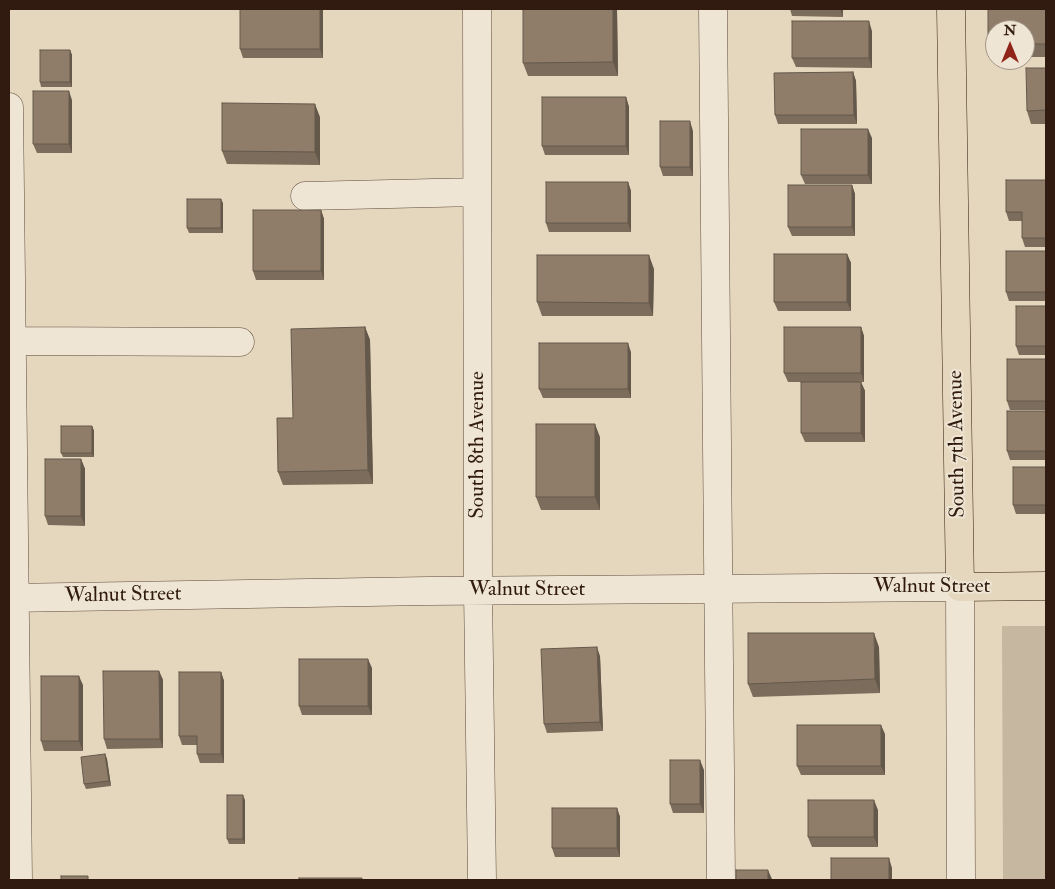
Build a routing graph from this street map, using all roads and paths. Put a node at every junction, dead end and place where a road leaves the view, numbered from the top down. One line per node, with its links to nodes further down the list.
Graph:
1 (477, 9): 5 (street, South 8th Avenue)
2 (713, 9): 12 (street)
3 (951, 9): 11 (main road, South 7th Avenue)
4 (9, 108): 7 (street)
5 (477, 192): 6 (street); 13 (street, South 8th Avenue)
6 (305, 196)
7 (9, 202): 8 (street)
8 (12, 342): 9 (street); 14 (street)
9 (240, 342)
10 (1046, 586): 11 (main road, Walnut Street)
11 (960, 587): 12 (street, Walnut Street); 18 (street, South 7th Avenue)
12 (718, 589): 13 (street, Walnut Street); 17 (street)
13 (478, 590): 14 (street, Walnut Street); 16 (street, South 8th Avenue)
14 (12, 598): 15 (street)
15 (18, 880)
16 (482, 880)
17 (721, 880)
18 (961, 880)

